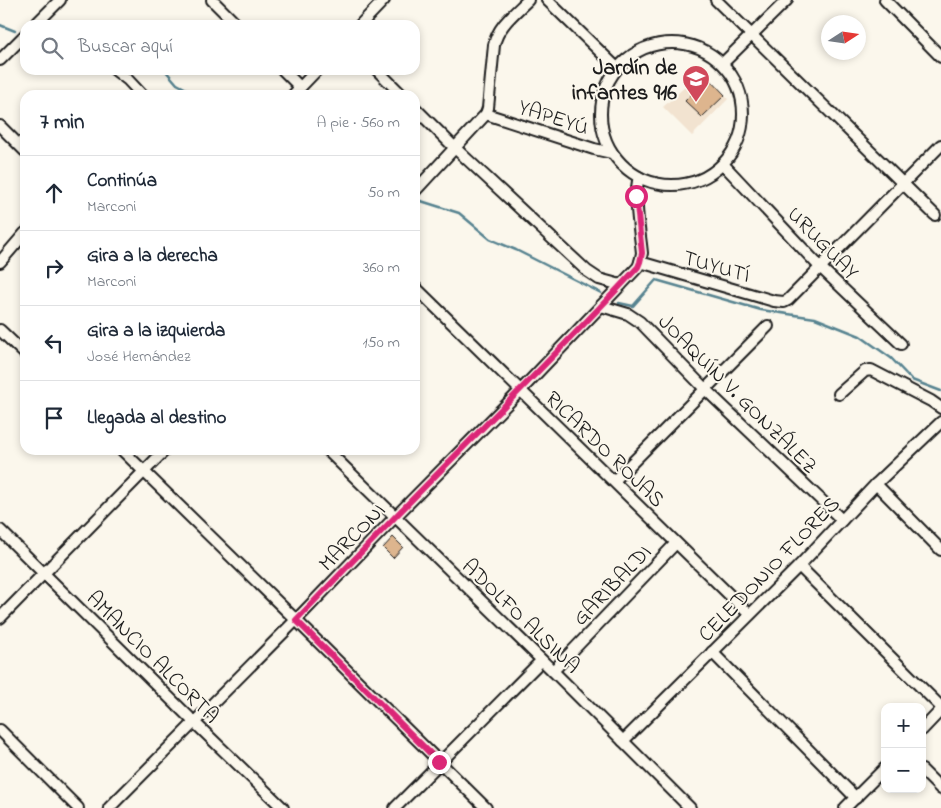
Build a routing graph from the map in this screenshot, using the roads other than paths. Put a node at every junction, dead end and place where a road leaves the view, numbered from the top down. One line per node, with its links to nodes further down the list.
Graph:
1 (212, 0): 10 (street)
2 (384, 0): 11 (street)
3 (528, 0): 27 (street)
4 (547, 0): 17 (street)
5 (716, 0): 12 (street)
6 (787, 0): 12 (street)
7 (885, 0): 14 (street)
8 (53, 2): 9 (street)
9 (39, 20)
10 (232, 20)
11 (365, 20)
12 (752, 35): 16 (street); 35 (street)
13 (20, 40): 15 (street)
14 (941, 57)
15 (0, 60)
16 (723, 63): 17 (street); 33 (street)
17 (617, 68): 32 (street)
18 (122, 75): 22 (street)
19 (286, 75): 23 (street)
20 (312, 75): 24 (street)
21 (382, 75): 25 (street)
22 (137, 90)
23 (296, 90)
24 (298, 90)
25 (397, 90)
26 (420, 113): 31 (street)
27 (486, 114): 31 (street); 32 (street, YAPEYÚ)
28 (0, 126): 30 (street)
29 (941, 145): 35 (street)
30 (20, 146)
31 (455, 148): 36 (street); 42 (street)
32 (612, 153): 34 (street)
33 (724, 164): 34 (street); 41 (street, URUGUAY)
34 (638, 177): 40 (street)
35 (903, 184): 37 (street); 41 (street)
36 (420, 186)
37 (935, 215)
38 (20, 239): 39 (street)
39 (0, 262)
40 (640, 262): 41 (street, TUYUTÍ); 42 (street, MARCONI)
41 (820, 267): 47 (street, URUGUAY)
42 (621, 285): 44 (street, MARCONI)
43 (420, 292): 50 (street, RICARDO ROJAS)
44 (601, 306): 49 (street, JOAQUÍN V. GONZÁLEZ); 50 (street, MARCONI)
45 (768, 326): 49 (street)
46 (0, 330): 48 (street)
47 (901, 344)
48 (20, 349)
49 (705, 389): 58 (street); 61 (street, JOAQUÍN V. GONZÁLEZ)
50 (520, 390): 58 (street, RICARDO ROJAS); 60 (street, MARCONI)
51 (839, 394): 52 (street)
52 (941, 408)
53 (941, 422): 59 (street, CELEDONIO FLORES)
54 (127, 455): 57 (street)
55 (160, 455): 57 (street)
56 (332, 455): 60 (street, ADOLFO ALSINA)
57 (144, 472): 66 (street); 69 (street)
58 (614, 481): 63 (street, RICARDO ROJAS)
59 (876, 484): 61 (street, CELEDONIO FLORES); 64 (street)
60 (395, 517): 69 (street, MARCONI); 71 (street, ADOLFO ALSINA)
61 (842, 520): 65 (street, CELEDONIO FLORES)
62 (0, 530): 66 (street, AMANCIO ALCORTA)
63 (676, 543): 67 (street, RICARDO ROJAS); 72 (street, GARIBALDI)
64 (941, 550)
65 (799, 566): 67 (street, CELEDONIO FLORES); 73 (street)
66 (44, 573): 68 (street); 74 (street, AMANCIO ALCORTA)
67 (749, 614): 70 (street, CELEDONIO FLORES)
68 (0, 618)
69 (296, 620): 74 (street, MARCONI); 78 (street)
70 (712, 652): 77 (street, CELEDONIO FLORES); 82 (street)
71 (541, 660): 72 (street, ADOLFO ALSINA); 78 (street)
72 (553, 671): 77 (street, ADOLFO ALSINA)
73 (941, 708): 75 (street)
74 (194, 722): 85 (street, MARCONI); 86 (street, AMANCIO ALCORTA)
75 (926, 725)
76 (0, 730): 84 (street)
77 (622, 741): 83 (street, ADOLFO ALSINA)
78 (439, 762): 87 (street); 88 (street)
79 (881, 772): 82 (street)
80 (926, 774): 81 (street)
81 (941, 789)
82 (856, 798): 89 (street)
83 (685, 806)
84 (78, 808)
85 (109, 808)
86 (283, 808)
87 (394, 808)
88 (486, 808)
89 (845, 808)

